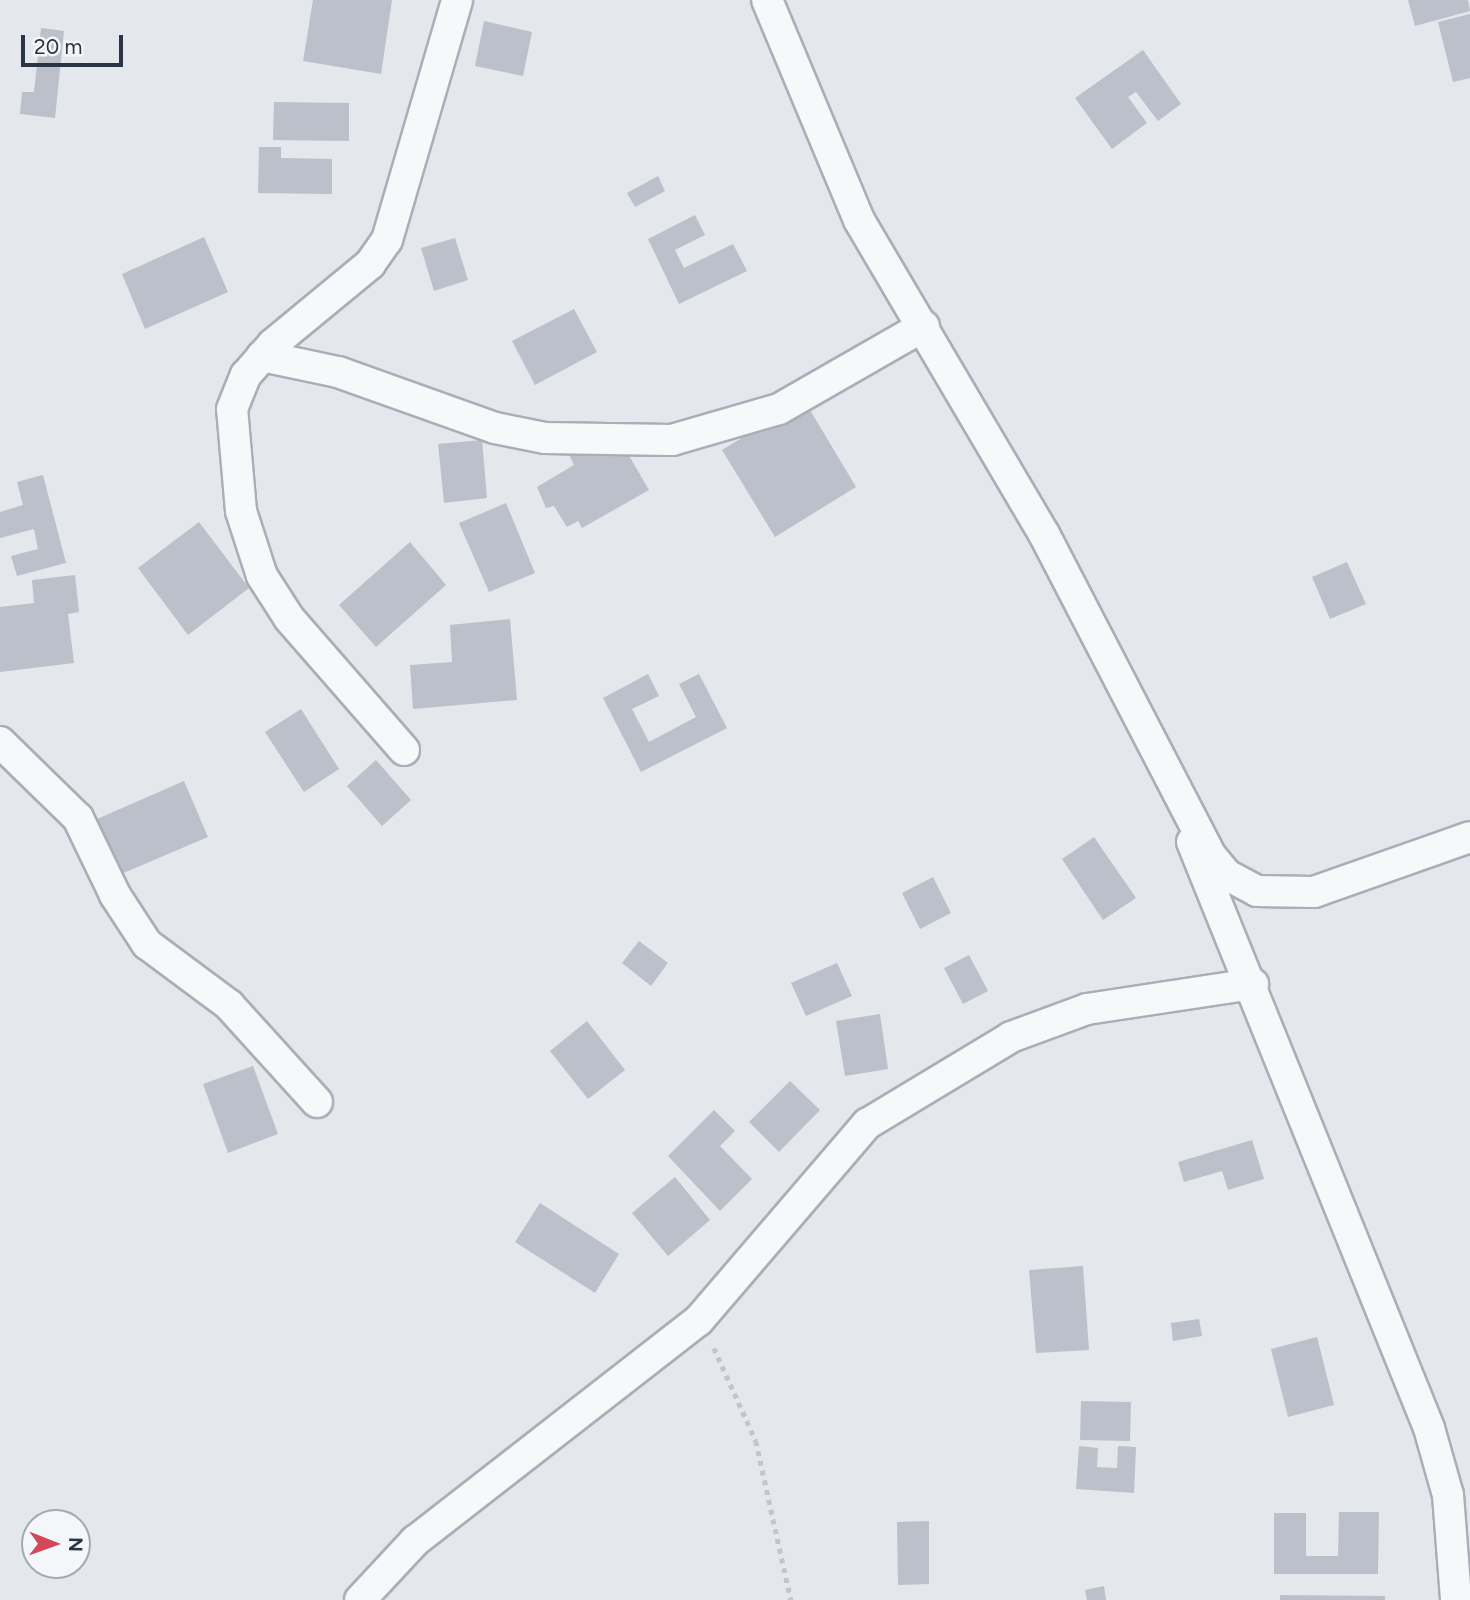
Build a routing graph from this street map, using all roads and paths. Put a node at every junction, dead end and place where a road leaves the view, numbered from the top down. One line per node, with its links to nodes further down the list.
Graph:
1 (457, 0): 4 (street)
2 (767, 0): 3 (street)
3 (924, 326): 4 (street); 7 (street)
4 (262, 356): 6 (street)
5 (0, 742): 10 (street)
6 (404, 750)
7 (1175, 787): 8 (street); 9 (street)
8 (1470, 837)
9 (1253, 984): 11 (street); 14 (street)
10 (317, 1102)
11 (698, 1321): 12 (street); 13 (path)
12 (360, 1600)
13 (791, 1600)
14 (1455, 1600)

